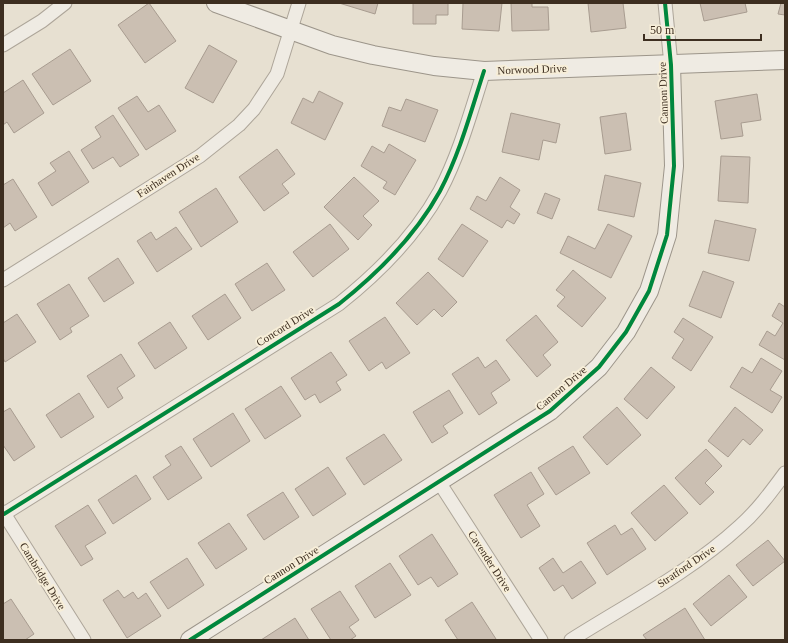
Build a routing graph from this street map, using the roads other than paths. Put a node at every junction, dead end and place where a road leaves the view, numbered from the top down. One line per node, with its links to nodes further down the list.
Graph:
1 (65, 3): 6 (street)
2 (216, 3): 5 (street, Norwood Drive)
3 (299, 3): 5 (street, Fairhaven Drive)
4 (665, 3): 8 (street, Cannon Drive)
5 (290, 30): 9 (street, Norwood Drive); 10 (street, Fairhaven Drive)
6 (3, 45)
7 (785, 60): 8 (street, Norwood Drive)
8 (671, 64): 9 (street, Norwood Drive); 12 (street, Cannon Drive)
9 (484, 71): 13 (street, Concord Drive)
10 (3, 280)
11 (785, 473): 17 (street, Stratford Drive)
12 (439, 482): 15 (street, Cannon Drive); 16 (street, Cavender Drive)
13 (4, 513): 14 (street, Cambridge Drive)
14 (84, 640)
15 (190, 640)
16 (541, 640)
17 (571, 640)

